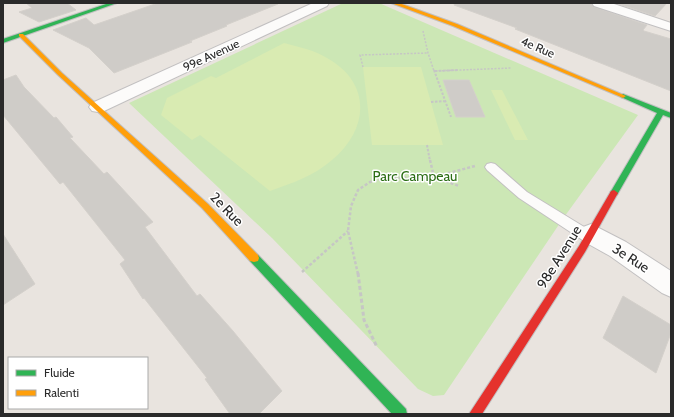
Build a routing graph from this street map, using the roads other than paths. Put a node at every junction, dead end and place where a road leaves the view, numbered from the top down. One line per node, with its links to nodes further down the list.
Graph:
1 (114, 3): 6 (street)
2 (323, 3): 8 (street, 99e Avenue)
3 (394, 3): 9 (street, 4e Rue)
4 (598, 3): 5 (street)
5 (671, 27)
6 (21, 35): 7 (street); 8 (street, 2e Rue)
7 (3, 41)
8 (98, 107): 14 (street, 2e Rue)
9 (662, 112): 10 (street, 4e Rue); 12 (street, 98e Avenue)
10 (671, 116)
11 (487, 165): 12 (lane)
12 (590, 236): 13 (street, 3e Rue); 15 (street, 98e Avenue)
13 (671, 285)
14 (401, 414)
15 (475, 414)

